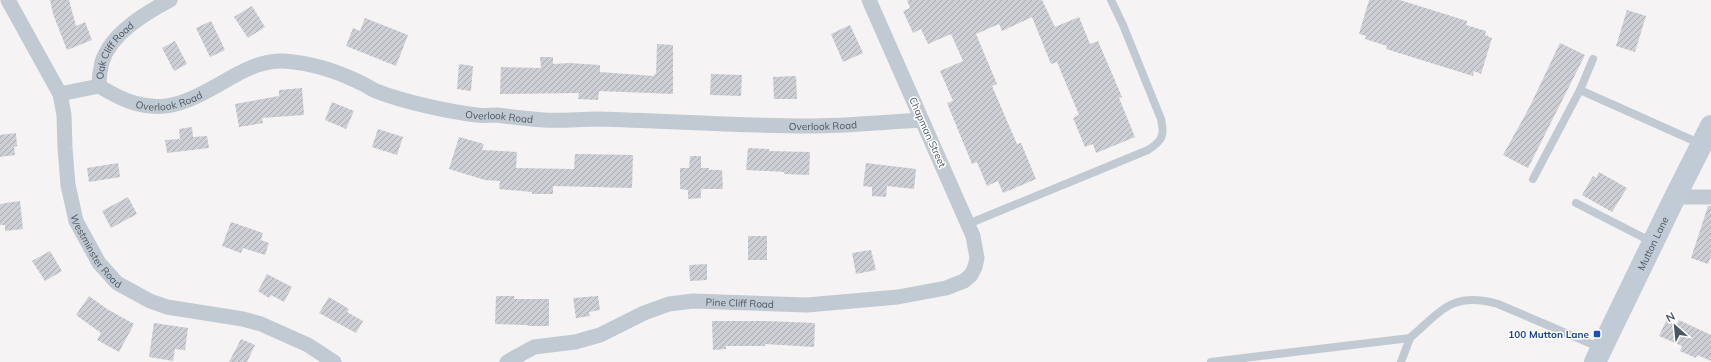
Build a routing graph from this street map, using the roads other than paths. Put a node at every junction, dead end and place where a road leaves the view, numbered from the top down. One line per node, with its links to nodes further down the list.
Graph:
1 (8, 0): 8 (street, Westminster Road)
2 (170, 0): 6 (street, Oak Cliff Road)
3 (1111, 0): 15 (lane)
4 (869, 1): 9 (street, Chapman Street)
5 (1593, 59): 7 (lane)
6 (98, 86): 8 (street, Oak Cliff Road); 9 (street, Overlook Road)
7 (1580, 90): 10 (lane); 11 (lane)
8 (60, 94): 20 (street, Westminster Road)
9 (922, 120): 15 (street, Chapman Street)
10 (1706, 135): 12 (street, Mutton Lane)
11 (1533, 179)
12 (1674, 197): 13 (street); 16 (street, Mutton Lane)
13 (1711, 197)
14 (1576, 203): 16 (lane)
15 (968, 224): 17 (street, Chapman Street)
16 (1653, 242): 19 (street, Mutton Lane)
17 (975, 267): 21 (street, Pine Cliff Road)
18 (1410, 338): 19 (lane); 22 (lane); 23 (lane)
19 (1599, 355)
20 (334, 362)
21 (507, 362)
22 (1211, 362)
23 (1401, 362)

